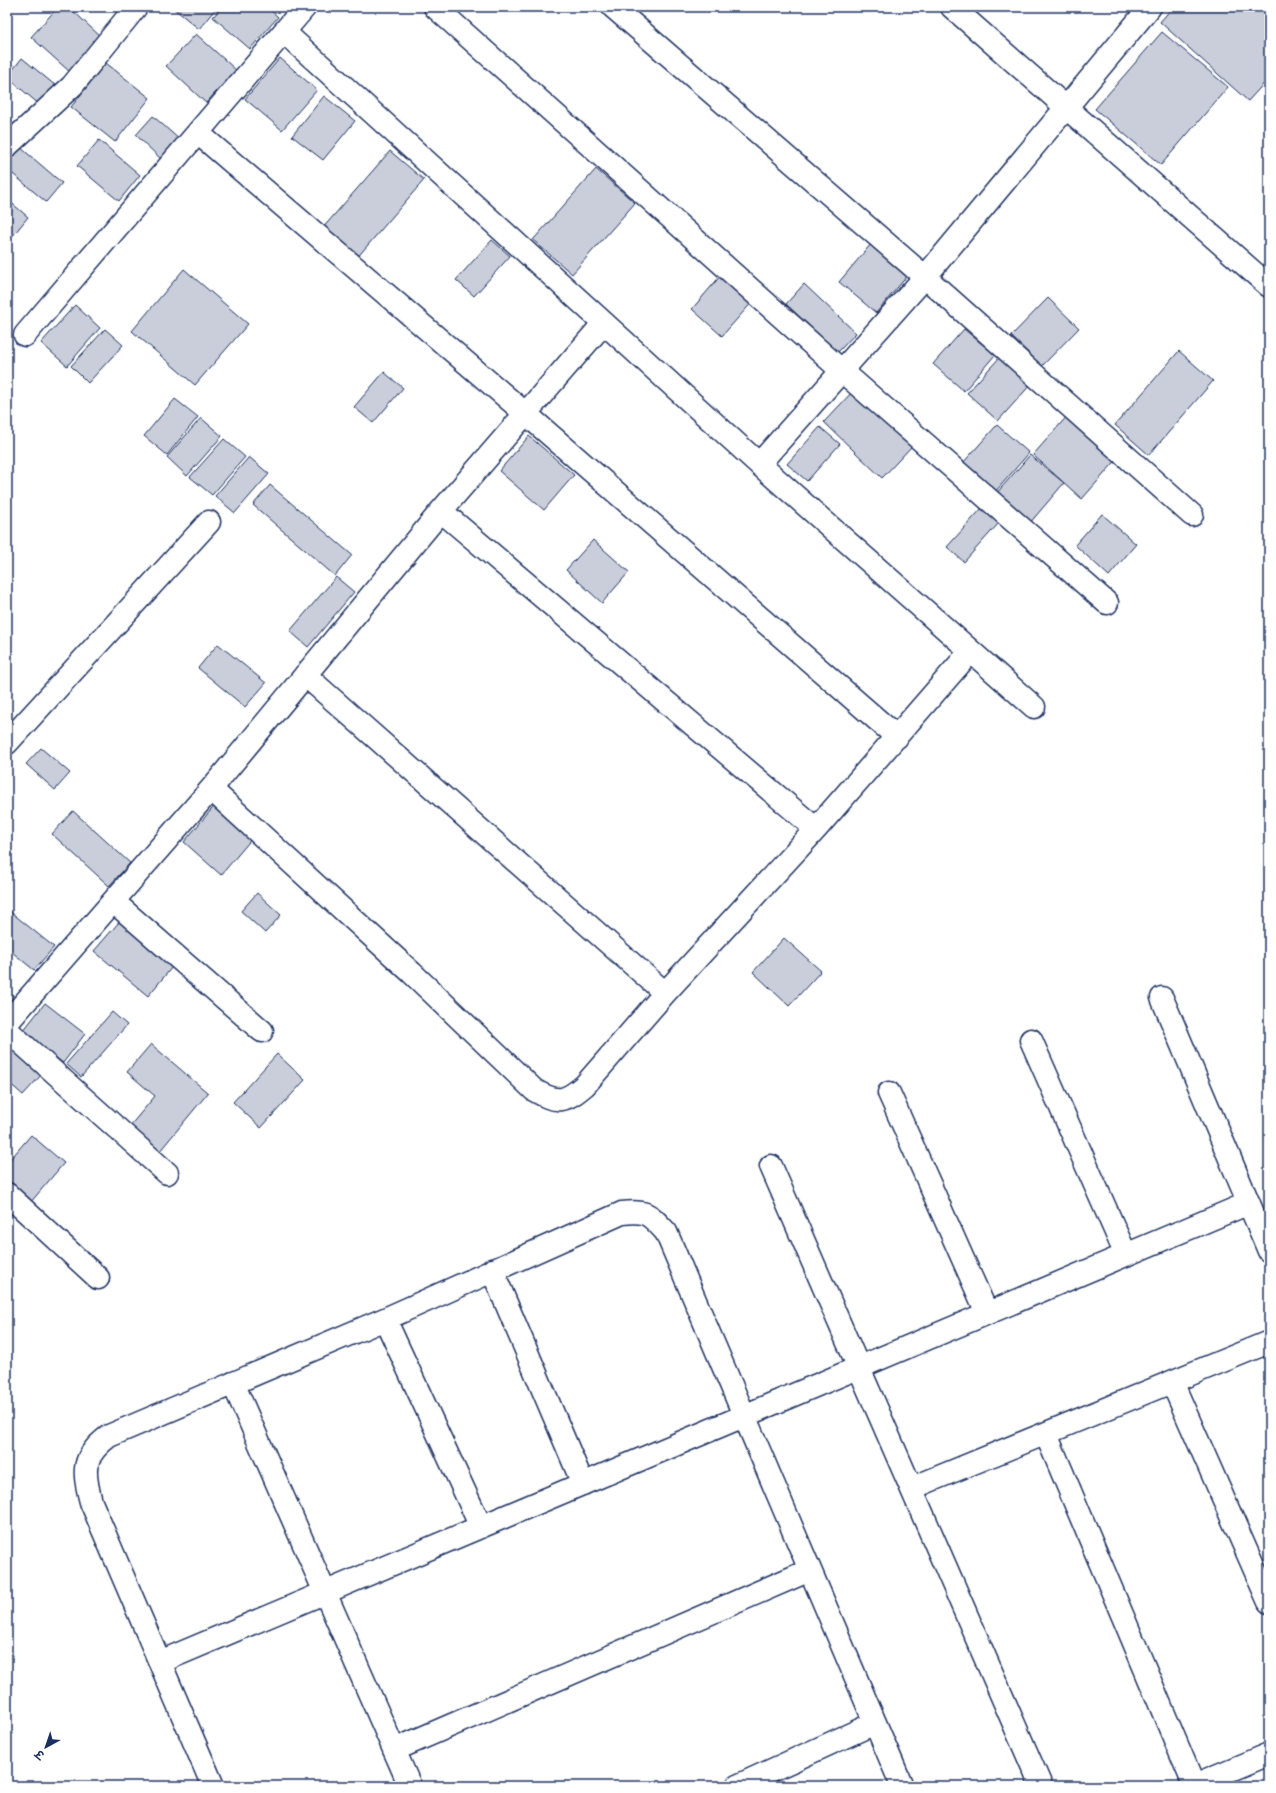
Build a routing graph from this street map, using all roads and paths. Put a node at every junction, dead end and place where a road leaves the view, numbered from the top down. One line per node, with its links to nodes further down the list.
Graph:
1 (136, 7): 9 (street)
2 (435, 7): 14 (street)
3 (613, 7): 10 (street)
4 (952, 7): 7 (street)
5 (1150, 7): 7 (street)
6 (293, 15): 8 (street); 12 (street)
7 (1066, 108): 10 (street); 11 (street)
8 (198, 133): 13 (street); 15 (street)
9 (7, 146)
10 (925, 277): 14 (street); 18 (street)
11 (1269, 286)
12 (604, 323): 15 (street); 16 (street)
13 (25, 335)
14 (842, 371): 16 (street); 20 (street)
15 (526, 414): 17 (street); 24 (street)
16 (759, 464): 21 (street)
17 (441, 511): 22 (street); 27 (street)
18 (1192, 515)
19 (209, 522): 25 (street)
20 (1107, 603)
21 (970, 652): 23 (street); 24 (street)
22 (305, 675): 26 (street); 29 (street)
23 (1034, 707)
24 (896, 737): 27 (street)
25 (7, 743)
26 (211, 789): 28 (street); 29 (street)
27 (816, 829): 29 (street)
28 (114, 902): 31 (street); 33 (street)
29 (664, 993)
30 (1162, 998): 39 (street)
31 (7, 1024)
32 (7, 1030): 37 (street)
33 (262, 1032)
34 (1031, 1040): 41 (street)
35 (889, 1093): 44 (street)
36 (771, 1166): 47 (street)
37 (168, 1173)
38 (7, 1194): 43 (street)
39 (1249, 1203): 40 (street); 41 (street)
40 (1269, 1250)
41 (1126, 1255): 44 (street)
42 (492, 1270): 45 (street); 50 (street); 52 (street)
43 (98, 1278)
44 (987, 1313): 47 (street)
45 (385, 1318): 49 (street); 54 (street)
46 (1269, 1342): 48 (street)
47 (859, 1367): 50 (street); 53 (street)
48 (1172, 1382): 51 (street); 57 (street)
49 (233, 1383): 56 (street); 58 (street)
50 (744, 1416): 52 (street); 55 (street)
51 (1046, 1434): 53 (street); 67 (street)
52 (583, 1484): 54 (street)
53 (912, 1488): 66 (street)
54 (481, 1527): 56 (street)
55 (810, 1570): 59 (street); 60 (street)
56 (325, 1592): 58 (street); 60 (street)
57 (1269, 1602)
58 (160, 1662): 62 (street)
59 (875, 1723): 64 (street); 65 (street)
60 (394, 1750): 63 (street)
61 (1269, 1754): 67 (street)
62 (213, 1786)
63 (410, 1786)
64 (737, 1786)
65 (902, 1786)
66 (1041, 1786)
67 (1193, 1786)

